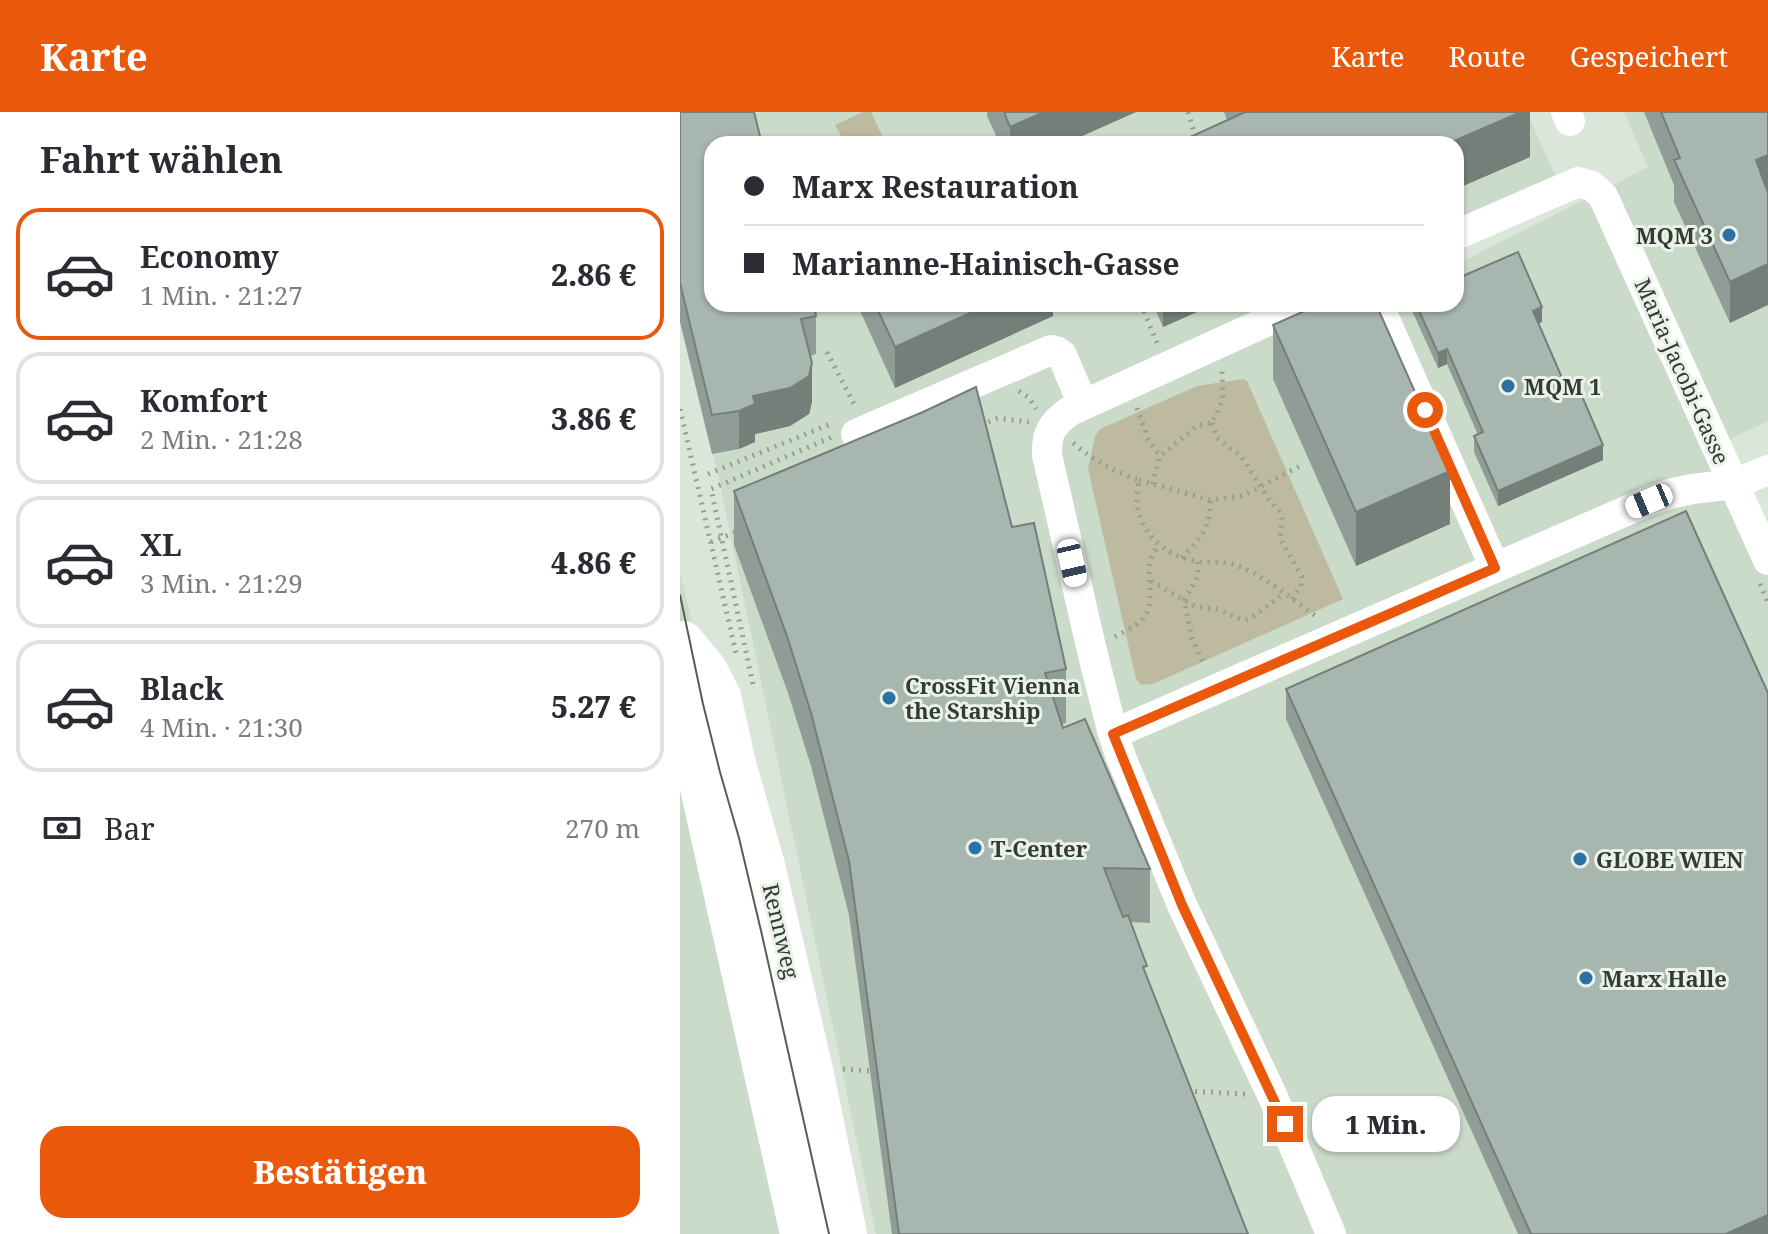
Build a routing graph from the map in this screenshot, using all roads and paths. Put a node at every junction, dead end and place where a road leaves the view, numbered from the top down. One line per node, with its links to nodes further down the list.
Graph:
1 (1188, 112): 2 (path)
2 (1196, 136)
3 (1464, 232): 22 (street, Maria-Jacobi-Gasse)
4 (1142, 312): 9 (path)
5 (1287, 312): 7 (street)
6 (1382, 312): 33 (street)
7 (1221, 342): 9 (street); 13 (path)
8 (827, 352): 12 (path)
9 (1148, 375): 10 (street); 16 (path)
10 (1083, 405): 12 (street); 14 (street)
11 (998, 418): 15 (path)
12 (850, 423): 19 (path)
13 (1212, 423): 16 (path); 23 (path)
14 (1053, 426): 20 (path); 40 (street)
15 (969, 430)
16 (1160, 456): 21 (path)
17 (1304, 464): 23 (path)
18 (1768, 470): 22 (street)
19 (708, 474)
20 (1139, 480): 21 (path); 29 (path)
21 (1151, 484): 25 (path)
22 (1735, 484): 31 (street, Maria-Jacobi-Gasse); 33 (street)
23 (1260, 487): 25 (path); 36 (path)
24 (711, 489): 27 (path)
25 (1210, 500): 30 (path)
26 (751, 526): 27 (path)
27 (722, 539): 28 (path); 41 (path)
28 (711, 542)
29 (1158, 545): 30 (path); 34 (path)
30 (1182, 558): 32 (path)
31 (1768, 560)
32 (1198, 562): 35 (path); 37 (path)
33 (1495, 568): 38 (street)
34 (1151, 581): 37 (path); 40 (path)
35 (1284, 594): 36 (path); 37 (path)
36 (1292, 599): 38 (path)
37 (1184, 600): 42 (path)
38 (1340, 635): 42 (street)
39 (681, 642): 48 (street); 49 (main road, Rennweg)
40 (1092, 651): 44 (street)
41 (737, 660)
42 (1215, 689): 44 (street)
43 (680, 703): 47 (main road)
44 (1113, 734): 50 (street)
45 (1183, 1091): 46 (path)
46 (1223, 1092)
47 (799, 1234)
48 (823, 1234)
49 (848, 1234)
50 (1331, 1234)

